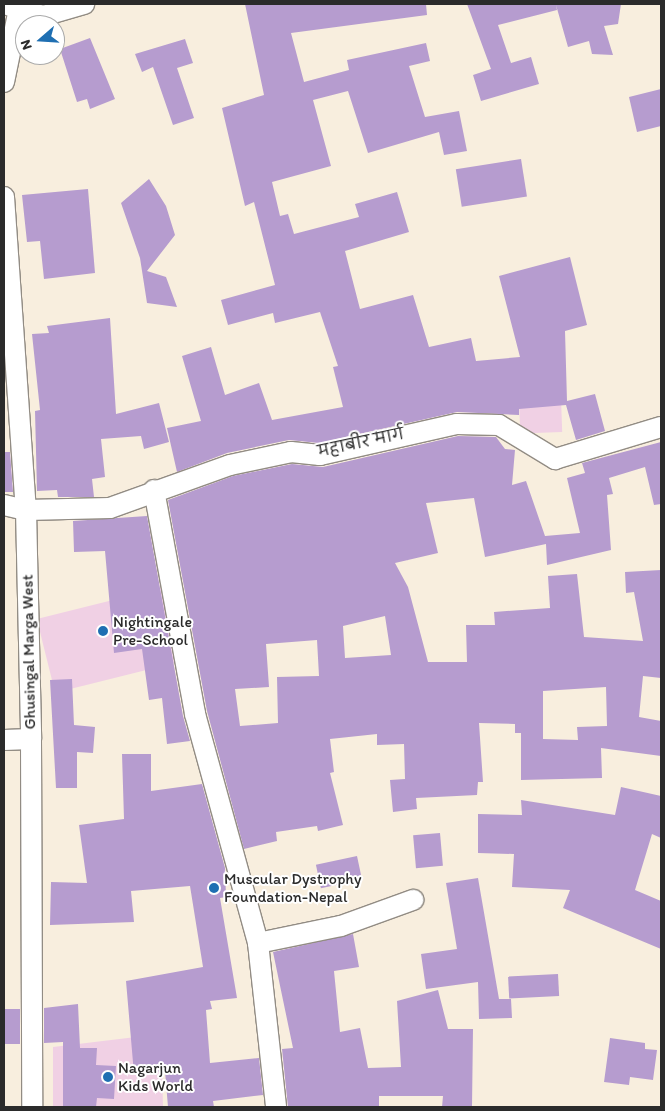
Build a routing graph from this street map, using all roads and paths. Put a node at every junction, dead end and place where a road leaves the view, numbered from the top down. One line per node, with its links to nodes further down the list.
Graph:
1 (14, 4): 2 (street); 3 (street)
2 (84, 4)
3 (4, 82)
4 (4, 197): 8 (street, Ghusingal Marga West)
5 (661, 428): 6 (street, महाबीर मार्ग)
6 (154, 490): 8 (street, महाबीर मार्ग); 12 (street)
7 (4, 505): 8 (street, महाबीर मार्ग)
8 (26, 510): 9 (street, Ghusingal Marga West)
9 (32, 739): 10 (street); 13 (street, Ghusingal Marga West)
10 (4, 740)
11 (413, 900): 12 (street)
12 (258, 943): 14 (street)
13 (32, 1107)
14 (276, 1107)

